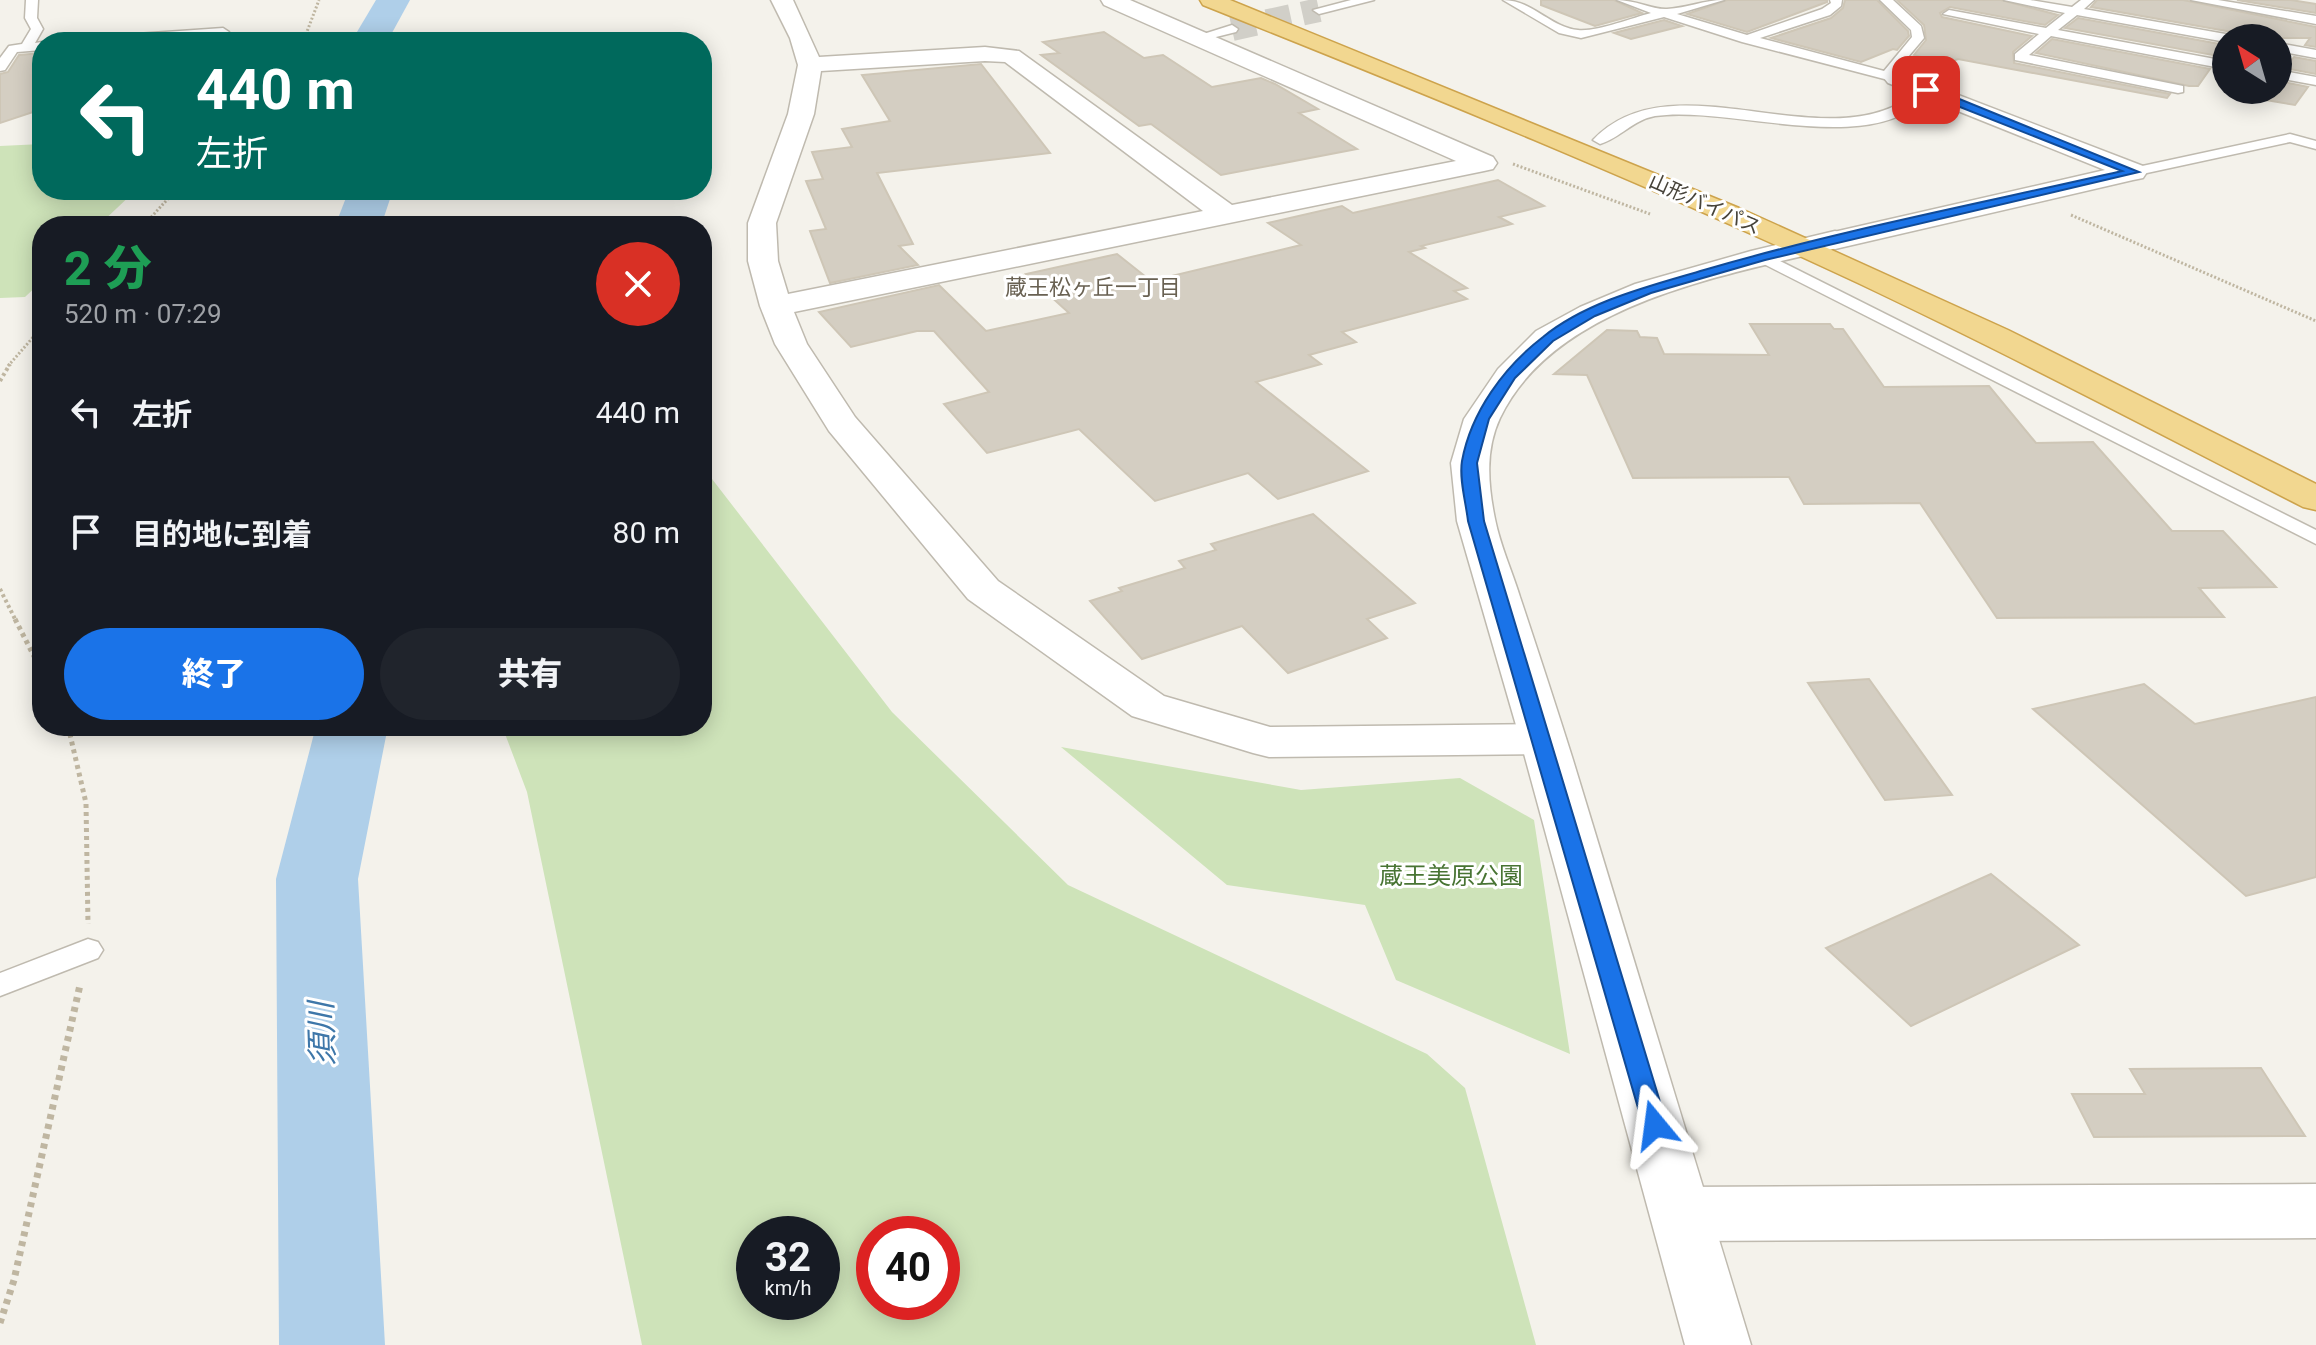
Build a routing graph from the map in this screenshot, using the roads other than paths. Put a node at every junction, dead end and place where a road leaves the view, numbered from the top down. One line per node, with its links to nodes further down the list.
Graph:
1 (32, 0): 23 (lane)
2 (782, 0): 33 (street)
3 (1112, 0): 26 (street)
4 (1211, 0): 44 (highway, 山形バイパス)
5 (1242, 0): 39 (highway, 山形バイパス)
6 (1368, 0): 16 (lane)
7 (1509, 0): 18 (lane)
8 (1623, 0): 18 (lane)
9 (1718, 0): 18 (lane)
10 (1836, 0): 27 (lane)
11 (1886, 0): 36 (lane)
12 (2010, 0): 17 (lane)
13 (2088, 0): 17 (lane)
14 (2197, 0): 20 (lane)
15 (2297, 0): 20 (lane)
16 (1319, 10)
17 (2073, 11): 24 (lane); 25 (lane)
18 (1665, 14): 27 (lane)
19 (1949, 14): 24 (lane)
20 (2286, 15): 21 (lane)
21 (2316, 20)
22 (1232, 29): 26 (lane)
23 (36, 32)
24 (2048, 32): 32 (lane); 38 (lane)
25 (2212, 35)
26 (1200, 37): 42 (street)
27 (1746, 39): 36 (lane)
28 (0, 45): 29 (lane)
29 (32, 45): 34 (lane)
30 (2292, 50): 31 (lane)
31 (2316, 54)
32 (2212, 62)
33 (810, 65): 42 (street); 46 (street)
34 (0, 67)
35 (2292, 77): 37 (lane)
36 (1896, 78): 39 (lane); 41 (street)
37 (2316, 81)
38 (2178, 89)
39 (1600, 140): 43 (highway, 山形バイパス)
40 (2316, 145): 41 (lane)
41 (2133, 172): 43 (street)
42 (1225, 214): 46 (street)
43 (1835, 240): 44 (street); 47 (highway, 山形バイパス)
44 (1803, 247): 45 (street); 48 (highway, 山形バイパス)
45 (1762, 257): 49 (lane); 50 (street)
46 (776, 306): 50 (street)
47 (2316, 474)
48 (2316, 499)
49 (2316, 538)
50 (1543, 739): 54 (street)
51 (88, 950): 52 (lane)
52 (0, 986)
53 (2316, 1211): 54 (street)
54 (1681, 1214): 55 (street)
55 (1718, 1345)

